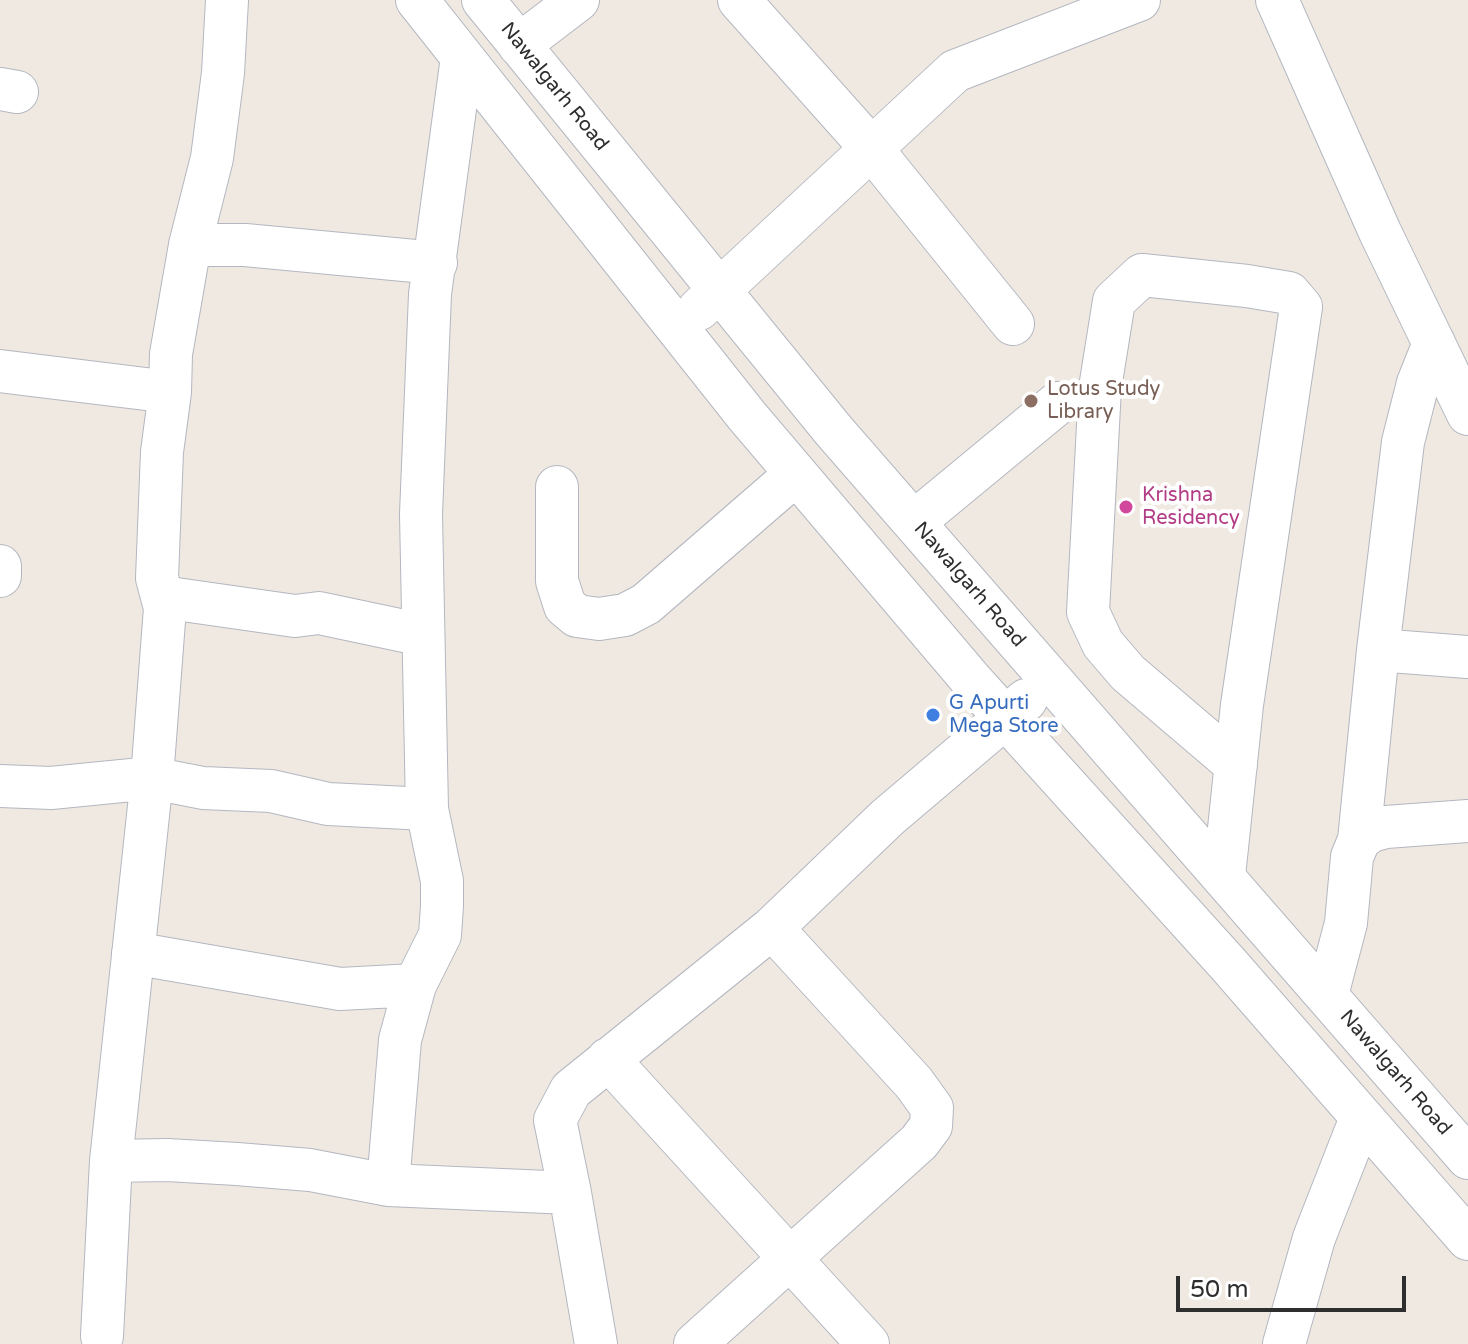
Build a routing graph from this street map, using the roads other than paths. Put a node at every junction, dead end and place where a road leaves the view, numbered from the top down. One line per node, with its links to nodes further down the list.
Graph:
1 (227, 0): 11 (street)
2 (417, 0): 9 (street)
3 (483, 0): 8 (street, Nawalgarh Road)
4 (578, 0): 8 (street)
5 (739, 0): 10 (street)
6 (1139, 0): 10 (street)
7 (1277, 0): 16 (street)
8 (519, 45): 13 (street, Nawalgarh Road)
9 (462, 57): 12 (street); 15 (street)
10 (871, 148): 13 (street); 14 (street)
11 (190, 245): 12 (street); 18 (street)
12 (436, 263): 27 (street)
13 (718, 288): 15 (street); 23 (street, Nawalgarh Road)
14 (1013, 324)
15 (678, 331): 21 (street)
16 (1434, 343): 20 (street); 28 (street)
17 (0, 371): 18 (street)
18 (170, 392): 26 (street)
19 (1058, 403): 23 (street)
20 (1468, 414)
21 (796, 474): 22 (street); 31 (street)
22 (557, 487)
23 (914, 522): 30 (street, Nawalgarh Road)
24 (0, 566): 25 (street)
25 (0, 576)
26 (162, 597): 27 (street); 33 (street)
27 (423, 635): 35 (street)
28 (1378, 650): 29 (street); 37 (street)
29 (1468, 657)
30 (1051, 678): 31 (street); 38 (street, Nawalgarh Road)
31 (1006, 718): 39 (street); 44 (street)
32 (1236, 765): 32 (street); 38 (street)
33 (152, 778): 34 (street); 35 (street); 40 (street)
34 (0, 786)
35 (427, 809): 41 (street)
36 (1468, 821): 37 (street)
37 (1359, 840): 42 (street)
38 (1224, 876): 42 (street, Nawalgarh Road)
39 (772, 928): 43 (street); 50 (street)
40 (133, 953): 41 (street); 46 (street)
41 (415, 985): 47 (street)
42 (1327, 995): 45 (street, Nawalgarh Road)
43 (608, 1059): 48 (street); 50 (street)
44 (1361, 1118): 49 (street); 55 (street)
45 (1468, 1158)
46 (111, 1161): 47 (street); 51 (street)
47 (388, 1185): 48 (street)
48 (570, 1193): 52 (street)
49 (1468, 1239)
50 (791, 1259): 53 (street); 54 (street)
51 (102, 1336)
52 (596, 1344)
53 (695, 1344)
54 (868, 1344)
55 (1284, 1344)

